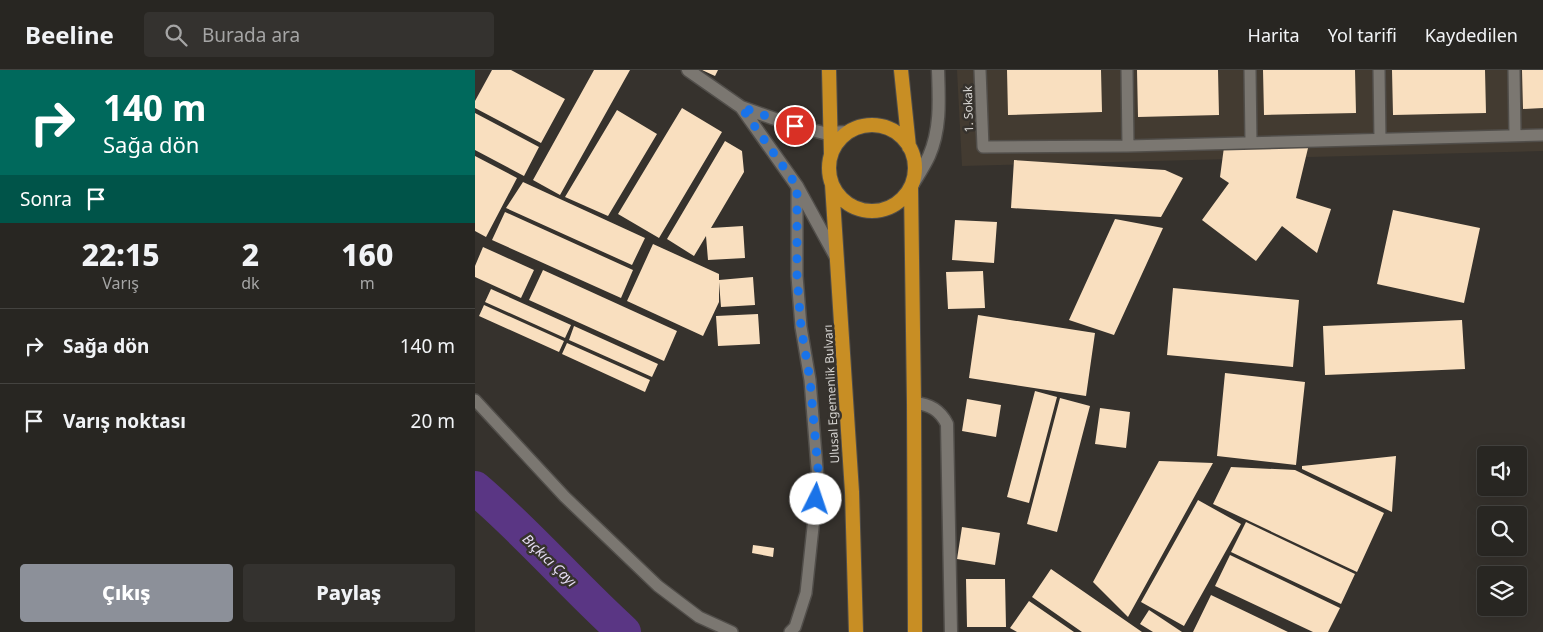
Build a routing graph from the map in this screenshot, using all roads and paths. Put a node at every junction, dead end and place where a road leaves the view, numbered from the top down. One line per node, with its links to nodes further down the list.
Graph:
1 (688, 70): 10 (street)
2 (829, 70): 12 (highway)
3 (901, 70): 18 (highway)
4 (939, 70): 22 (street)
5 (980, 70): 17 (lane, 1. Sokak)
6 (1127, 70): 17 (lane)
7 (1250, 70): 16 (lane)
8 (1379, 70): 15 (lane)
9 (1514, 70): 13 (lane)
10 (741, 107): 12 (street); 21 (street)
11 (849, 132): 12 (street); 18 (highway); 19 (highway)
12 (831, 133): 19 (highway)
13 (1515, 135): 14 (lane); 15 (lane)
14 (1543, 135)
15 (1380, 139): 16 (lane)
16 (1251, 142): 17 (lane)
17 (1128, 146)
18 (909, 147): 22 (highway)
19 (831, 155): 20 (highway)
20 (832, 184): 22 (highway); 23 (highway, Ulusal Egemenlik Bulvarı)
21 (797, 186): 23 (street); 27 (lane)
22 (911, 187): 25 (highway)
23 (838, 262): 28 (highway, Ulusal Egemenlik Bulvarı)
24 (475, 400): 26 (lane)
25 (914, 403): 29 (highway); 30 (street)
26 (732, 632)
27 (790, 632)
28 (856, 632)
29 (915, 632)
30 (951, 632)

